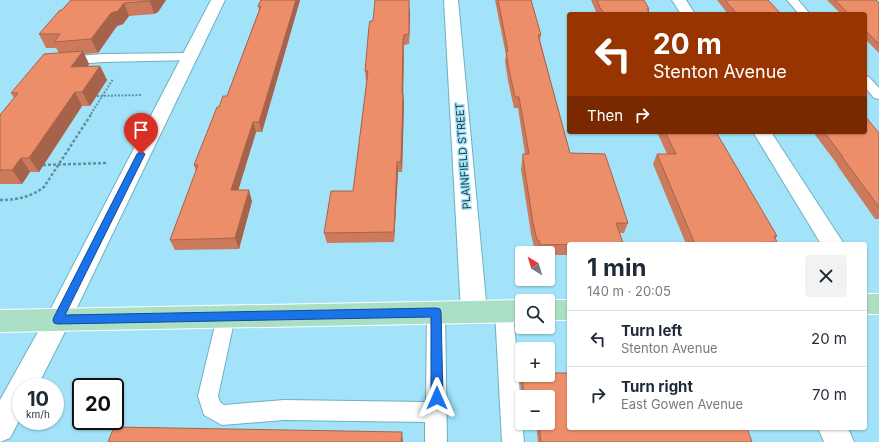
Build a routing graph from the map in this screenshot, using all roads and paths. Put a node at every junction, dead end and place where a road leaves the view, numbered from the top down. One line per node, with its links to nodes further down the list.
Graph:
1 (218, 0): 7 (street)
2 (451, 0): 25 (street, PLAINFIELD STREET)
3 (679, 0): 5 (street)
4 (792, 0): 6 (lane)
5 (687, 12)
6 (803, 12)
7 (189, 57): 8 (lane); 27 (street)
8 (56, 62)
9 (114, 77): 14 (path)
10 (867, 82): 12 (lane)
11 (143, 95): 14 (path)
12 (879, 95)
13 (97, 96): 14 (path)
14 (102, 96): 17 (path)
15 (763, 134): 20 (street)
16 (106, 163): 17 (path)
17 (59, 164): 18 (path); 19 (path)
18 (43, 165)
19 (0, 200)
20 (832, 242)
21 (555, 310): 22 (main road)
22 (567, 310)
23 (513, 311): 25 (main road); 35 (lane)
24 (436, 312): 25 (main road); 26 (main road); 31 (lane)
25 (474, 312)
26 (226, 317): 27 (main road); 31 (lane)
27 (58, 320): 28 (main road); 29 (street)
28 (0, 321)
29 (27, 378)
30 (12, 406): 32 (street)
31 (437, 412): 34 (lane)
32 (0, 428)
33 (834, 430): 36 (street)
34 (436, 442)
35 (512, 442)
36 (839, 442)

